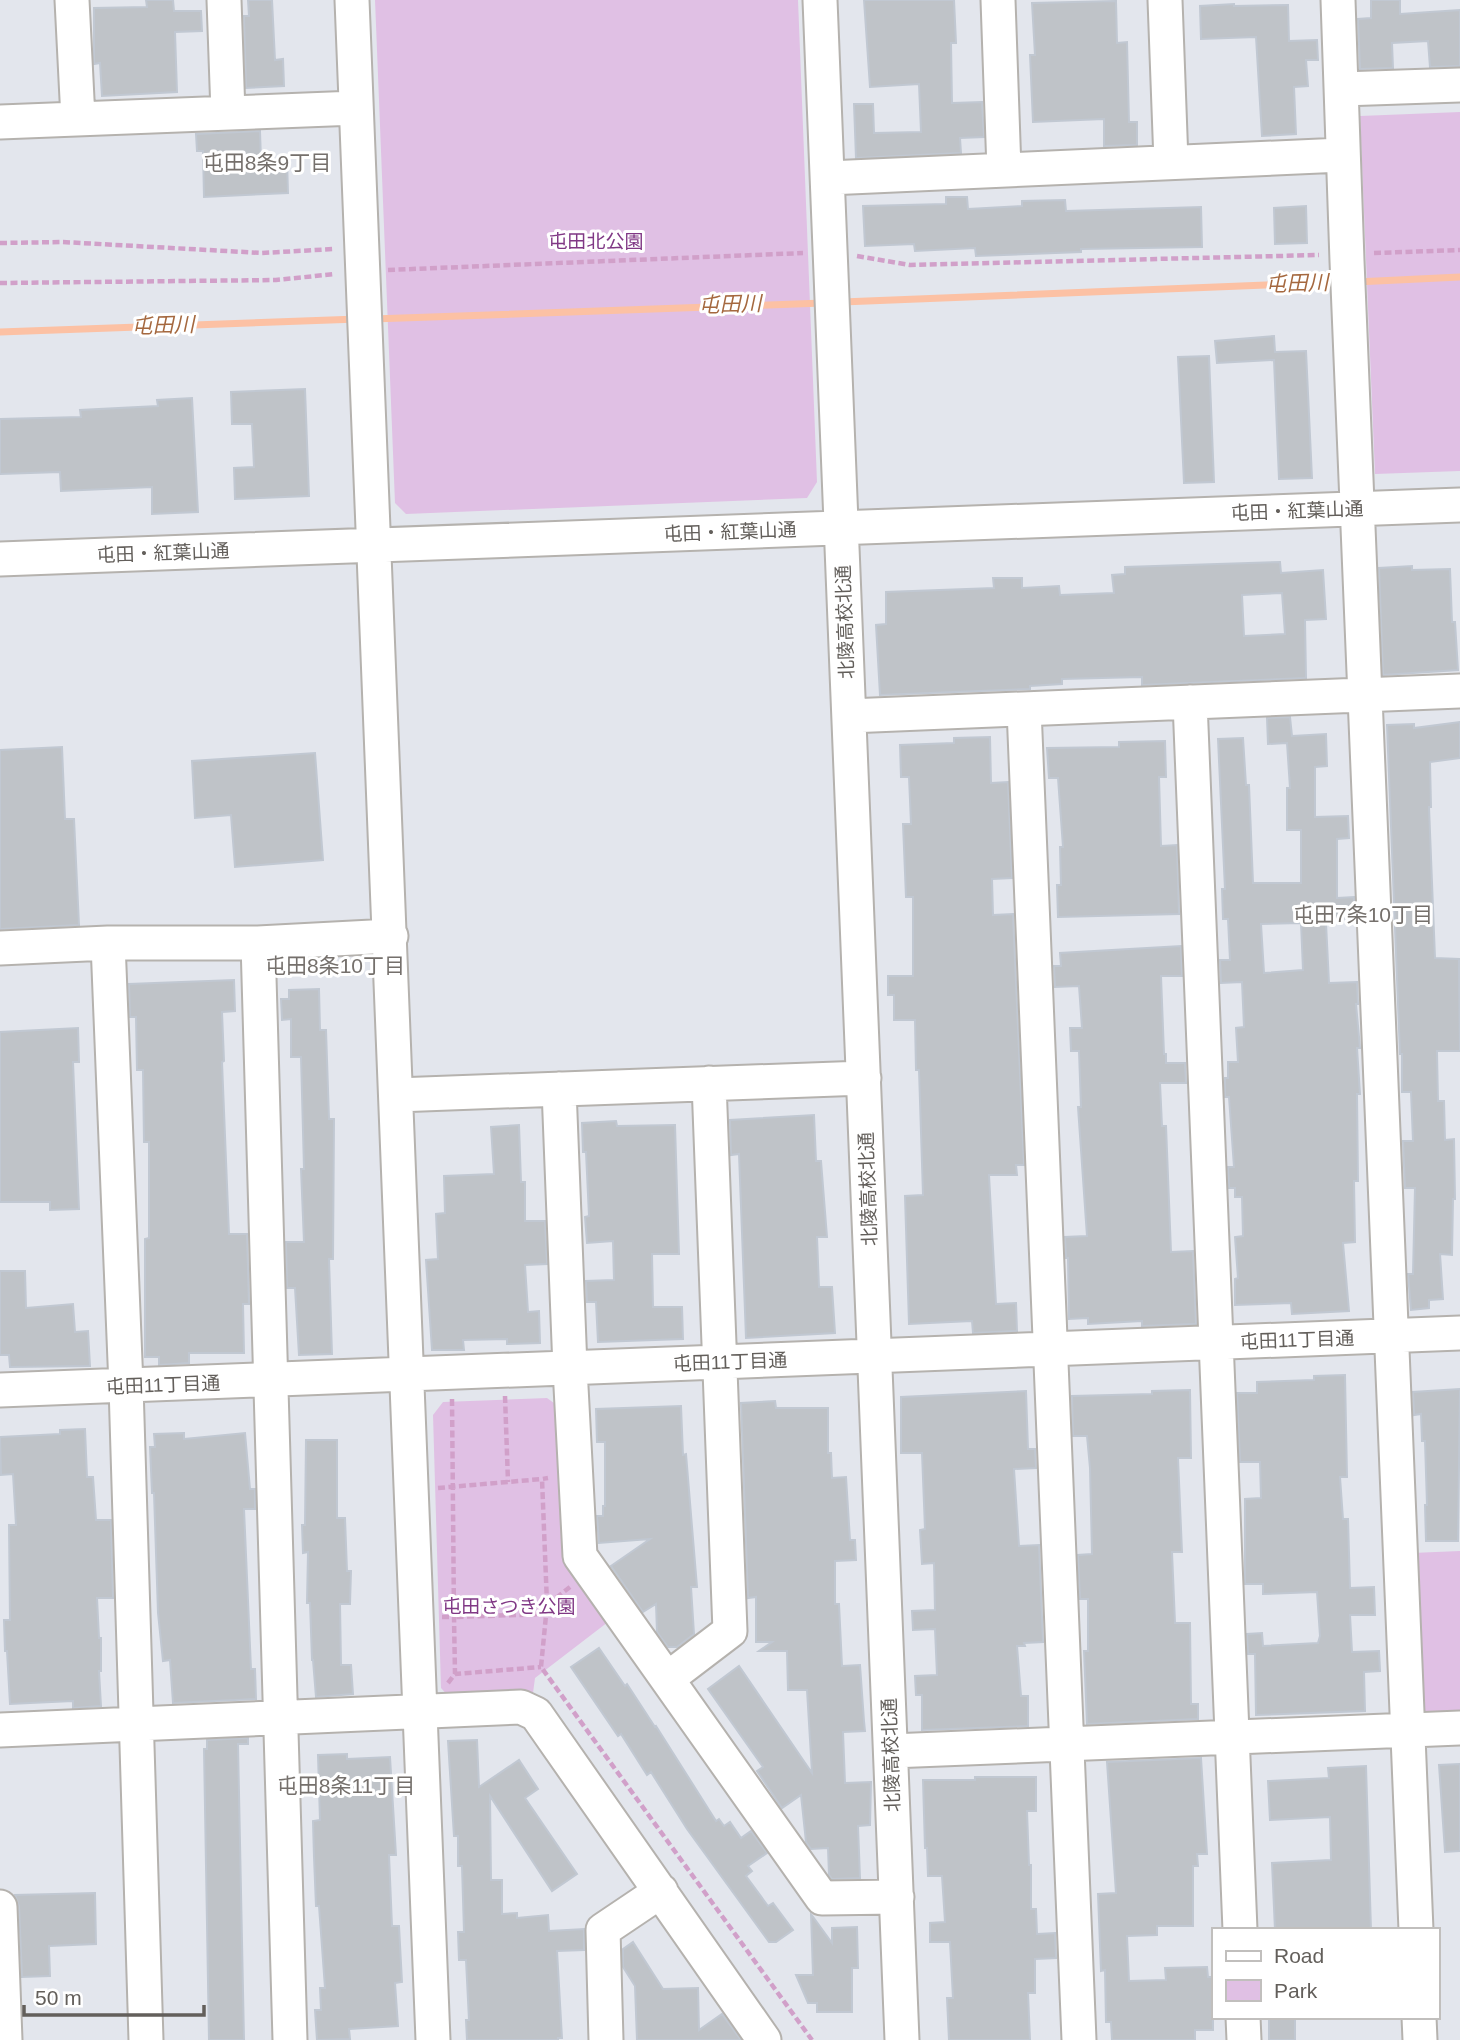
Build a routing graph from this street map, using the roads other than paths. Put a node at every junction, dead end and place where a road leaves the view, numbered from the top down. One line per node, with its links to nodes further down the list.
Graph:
1 (72, 0): 12 (street)
2 (224, 0): 11 (street)
3 (352, 0): 10 (street)
4 (820, 0): 17 (street)
5 (998, 0): 16 (street)
6 (1165, 0): 15 (street)
7 (1338, 0): 9 (street)
8 (1460, 85): 9 (street)
9 (1342, 89): 14 (street)
10 (356, 108): 11 (street); 21 (street)
11 (228, 113): 12 (street)
12 (78, 119): 13 (street)
13 (0, 122)
14 (1342, 155): 15 (street); 19 (street)
15 (1171, 162): 16 (street)
16 (1004, 170): 17 (street)
17 (828, 178): 20 (street, 北陵高校北通)
18 (1460, 505): 19 (street, 屯田・紅葉山通)
19 (1357, 509): 20 (street, 屯田・紅葉山通); 24 (street)
20 (841, 528): 21 (street, 屯田・紅葉山通); 27 (street, 北陵高校北通)
21 (374, 545): 22 (street, 屯田・紅葉山通); 28 (street)
22 (0, 559)
23 (1460, 691): 24 (street)
24 (1364, 695): 25 (street); 37 (street)
25 (1190, 702): 26 (street); 38 (street)
26 (1024, 709): 27 (street); 39 (street)
27 (849, 716): 32 (street, 北陵高校北通)
28 (391, 936): 30 (street); 35 (street)
29 (108, 943): 30 (street); 31 (street); 45 (street)
30 (258, 943): 44 (street)
31 (0, 948)
32 (864, 1078): 33 (street); 40 (street, 北陵高校北通)
33 (709, 1083): 34 (street); 41 (street)
34 (559, 1089): 35 (street); 42 (street)
35 (396, 1095): 43 (street)
36 (1460, 1334): 37 (street, 屯田11丁目通)
37 (1391, 1336): 38 (street, 屯田11丁目通); 53 (street)
38 (1216, 1343): 39 (street, 屯田11丁目通); 54 (street)
39 (1051, 1349): 40 (street, 屯田11丁目通); 55 (street)
40 (875, 1356): 41 (street, 屯田11丁目通); 56 (street, 北陵高校北通)
41 (719, 1362): 42 (street, 屯田11丁目通); 47 (street)
42 (570, 1368): 43 (street, 屯田11丁目通); 47 (street)
43 (408, 1374): 44 (street, 屯田11丁目通); 48 (street)
44 (270, 1381): 45 (street, 屯田11丁目通); 49 (street)
45 (126, 1386): 46 (street, 屯田11丁目通); 50 (street)
46 (0, 1390)
47 (667, 1679): 58 (street)
48 (432, 1701): 49 (street); 57 (street); 67 (street)
49 (282, 1718): 50 (street); 66 (street)
50 (135, 1723): 52 (street); 65 (street)
51 (1460, 1728): 53 (street)
52 (0, 1730)
53 (1407, 1730): 54 (street); 61 (street)
54 (1232, 1738): 55 (street); 60 (street)
55 (1067, 1744): 56 (street); 71 (street)
56 (891, 1751): 58 (street, 北陵高校北通)
57 (661, 1891): 68 (street); 69 (street)
58 (897, 1897): 70 (street, 北陵高校北通)
59 (0, 1907): 64 (street)
60 (1240, 1928)
61 (1416, 1928)
62 (1243, 2019): 72 (street)
63 (1419, 2019): 73 (street)
64 (5, 2040)
65 (146, 2040)
66 (290, 2040)
67 (433, 2040)
68 (606, 2040)
69 (764, 2040)
70 (902, 2040)
71 (1079, 2040)
72 (1244, 2040)
73 (1420, 2040)

